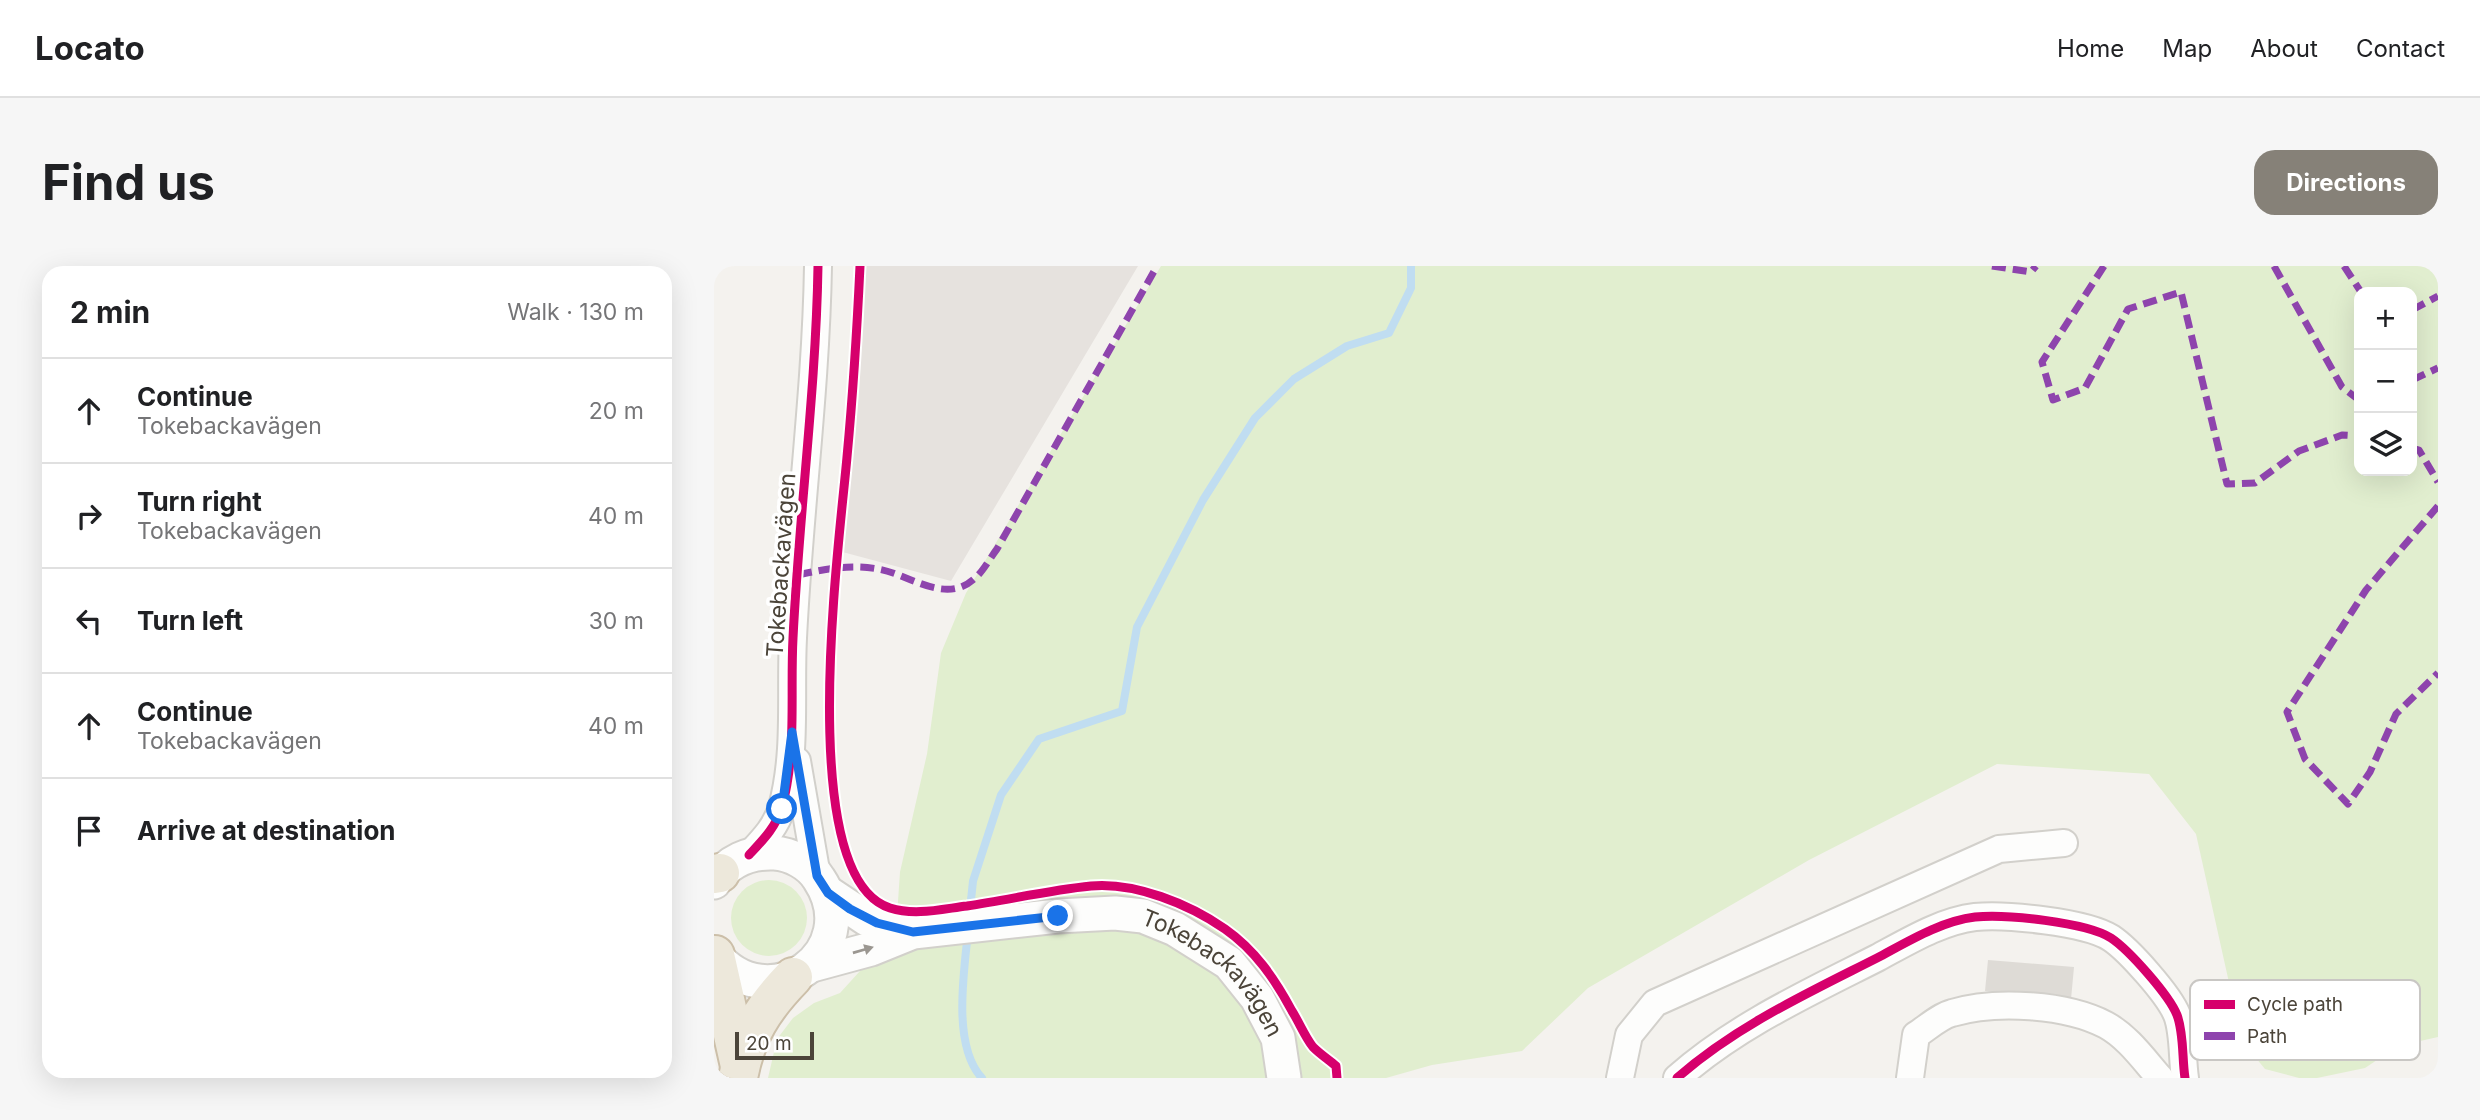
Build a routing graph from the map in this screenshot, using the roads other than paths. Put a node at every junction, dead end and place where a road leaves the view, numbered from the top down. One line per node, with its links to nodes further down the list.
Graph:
1 (818, 266): 2 (street, Tokebackavägen)
2 (792, 732): 4 (street, Tokebackavägen); 5 (street, Tokebackavägen)
3 (2064, 842): 11 (street)
4 (724, 871): 5 (street)
5 (823, 884): 6 (street); 8 (street)
6 (913, 932): 8 (street, Tokebackavägen, one-way to 6); 10 (street, Tokebackavägen)
7 (714, 955): 8 (street, Tokebackavägen); 9 (highway)
8 (803, 971): 9 (highway)
9 (739, 1072)
10 (1284, 1078)
11 (1620, 1078)
12 (1677, 1078): 15 (street)
13 (1910, 1078): 14 (street)
14 (2160, 1078)
15 (2185, 1078)

